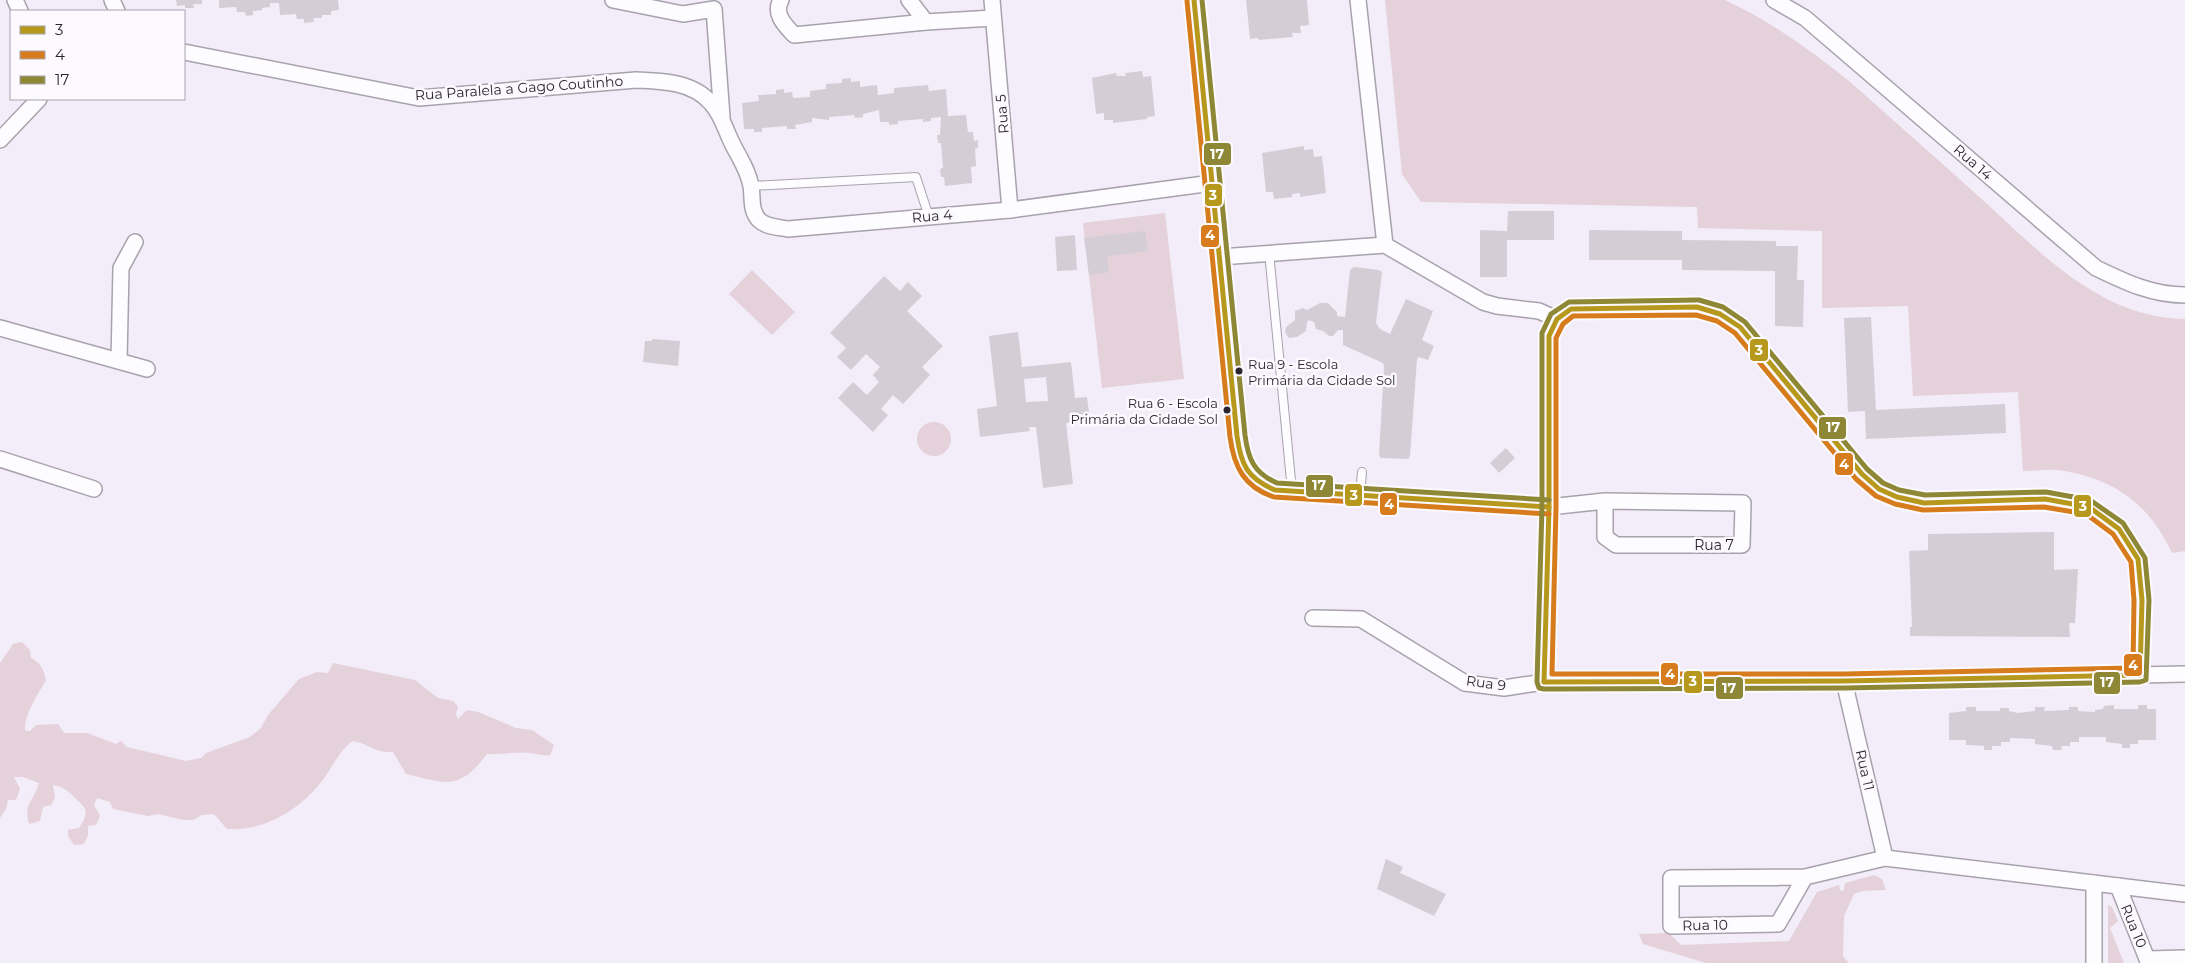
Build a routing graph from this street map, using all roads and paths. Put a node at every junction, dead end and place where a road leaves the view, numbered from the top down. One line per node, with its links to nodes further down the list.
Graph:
1 (612, 0): 12 (street)
2 (781, 0): 9 (street)
3 (909, 0): 9 (street)
4 (992, 0): 8 (street, Rua 5)
5 (1194, 0): 14 (street)
6 (1358, 0): 19 (street)
7 (1774, 0): 22 (street, Rua 14)
8 (993, 18): 9 (street); 16 (street, Rua 5)
9 (926, 22)
10 (185, 52): 12 (street, Rua Paralela a Gago Coutinho)
11 (38, 100): 13 (street)
12 (722, 121): 15 (street, Rua 4)
13 (0, 140)
14 (1212, 183): 16 (street, Rua 4); 21 (street)
15 (751, 186): 17 (lane); 17 (street, Rua 4)
16 (1010, 210): 17 (street, Rua 4)
17 (929, 217)
18 (135, 242): 25 (street)
19 (1385, 245): 20 (street); 23 (street)
20 (1269, 252): 21 (street); 30 (lane)
21 (1220, 257): 30 (street, Rua 7)
22 (2185, 295)
23 (1557, 320): 33 (street); 36 (street)
24 (0, 328): 25 (street)
25 (119, 361): 26 (street)
26 (147, 369)
27 (0, 459): 29 (street)
28 (1362, 472): 31 (lane)
29 (94, 489)
30 (1292, 491): 31 (street, Rua 7)
31 (1360, 496): 33 (street, Rua 7)
32 (1605, 501): 32 (street, Rua 7); 33 (street, Rua 7)
33 (1549, 507): 38 (street)
34 (1313, 618): 38 (street, Rua 9)
35 (2185, 674): 36 (street, Rua 9)
36 (2140, 675): 37 (street, Rua 9)
37 (1844, 681): 38 (street, Rua 9); 39 (street, Rua 11)
38 (1544, 682)
39 (1886, 858): 40 (street, Rua 10); 41 (street, Rua 10)
40 (1805, 878): 40 (street, Rua 10)
41 (2094, 883): 42 (street, Rua 10); 45 (street)
42 (2118, 886): 43 (street, Rua 10); 44 (street, Rua 10)
43 (2185, 894)
44 (2185, 958)
45 (2094, 963)

